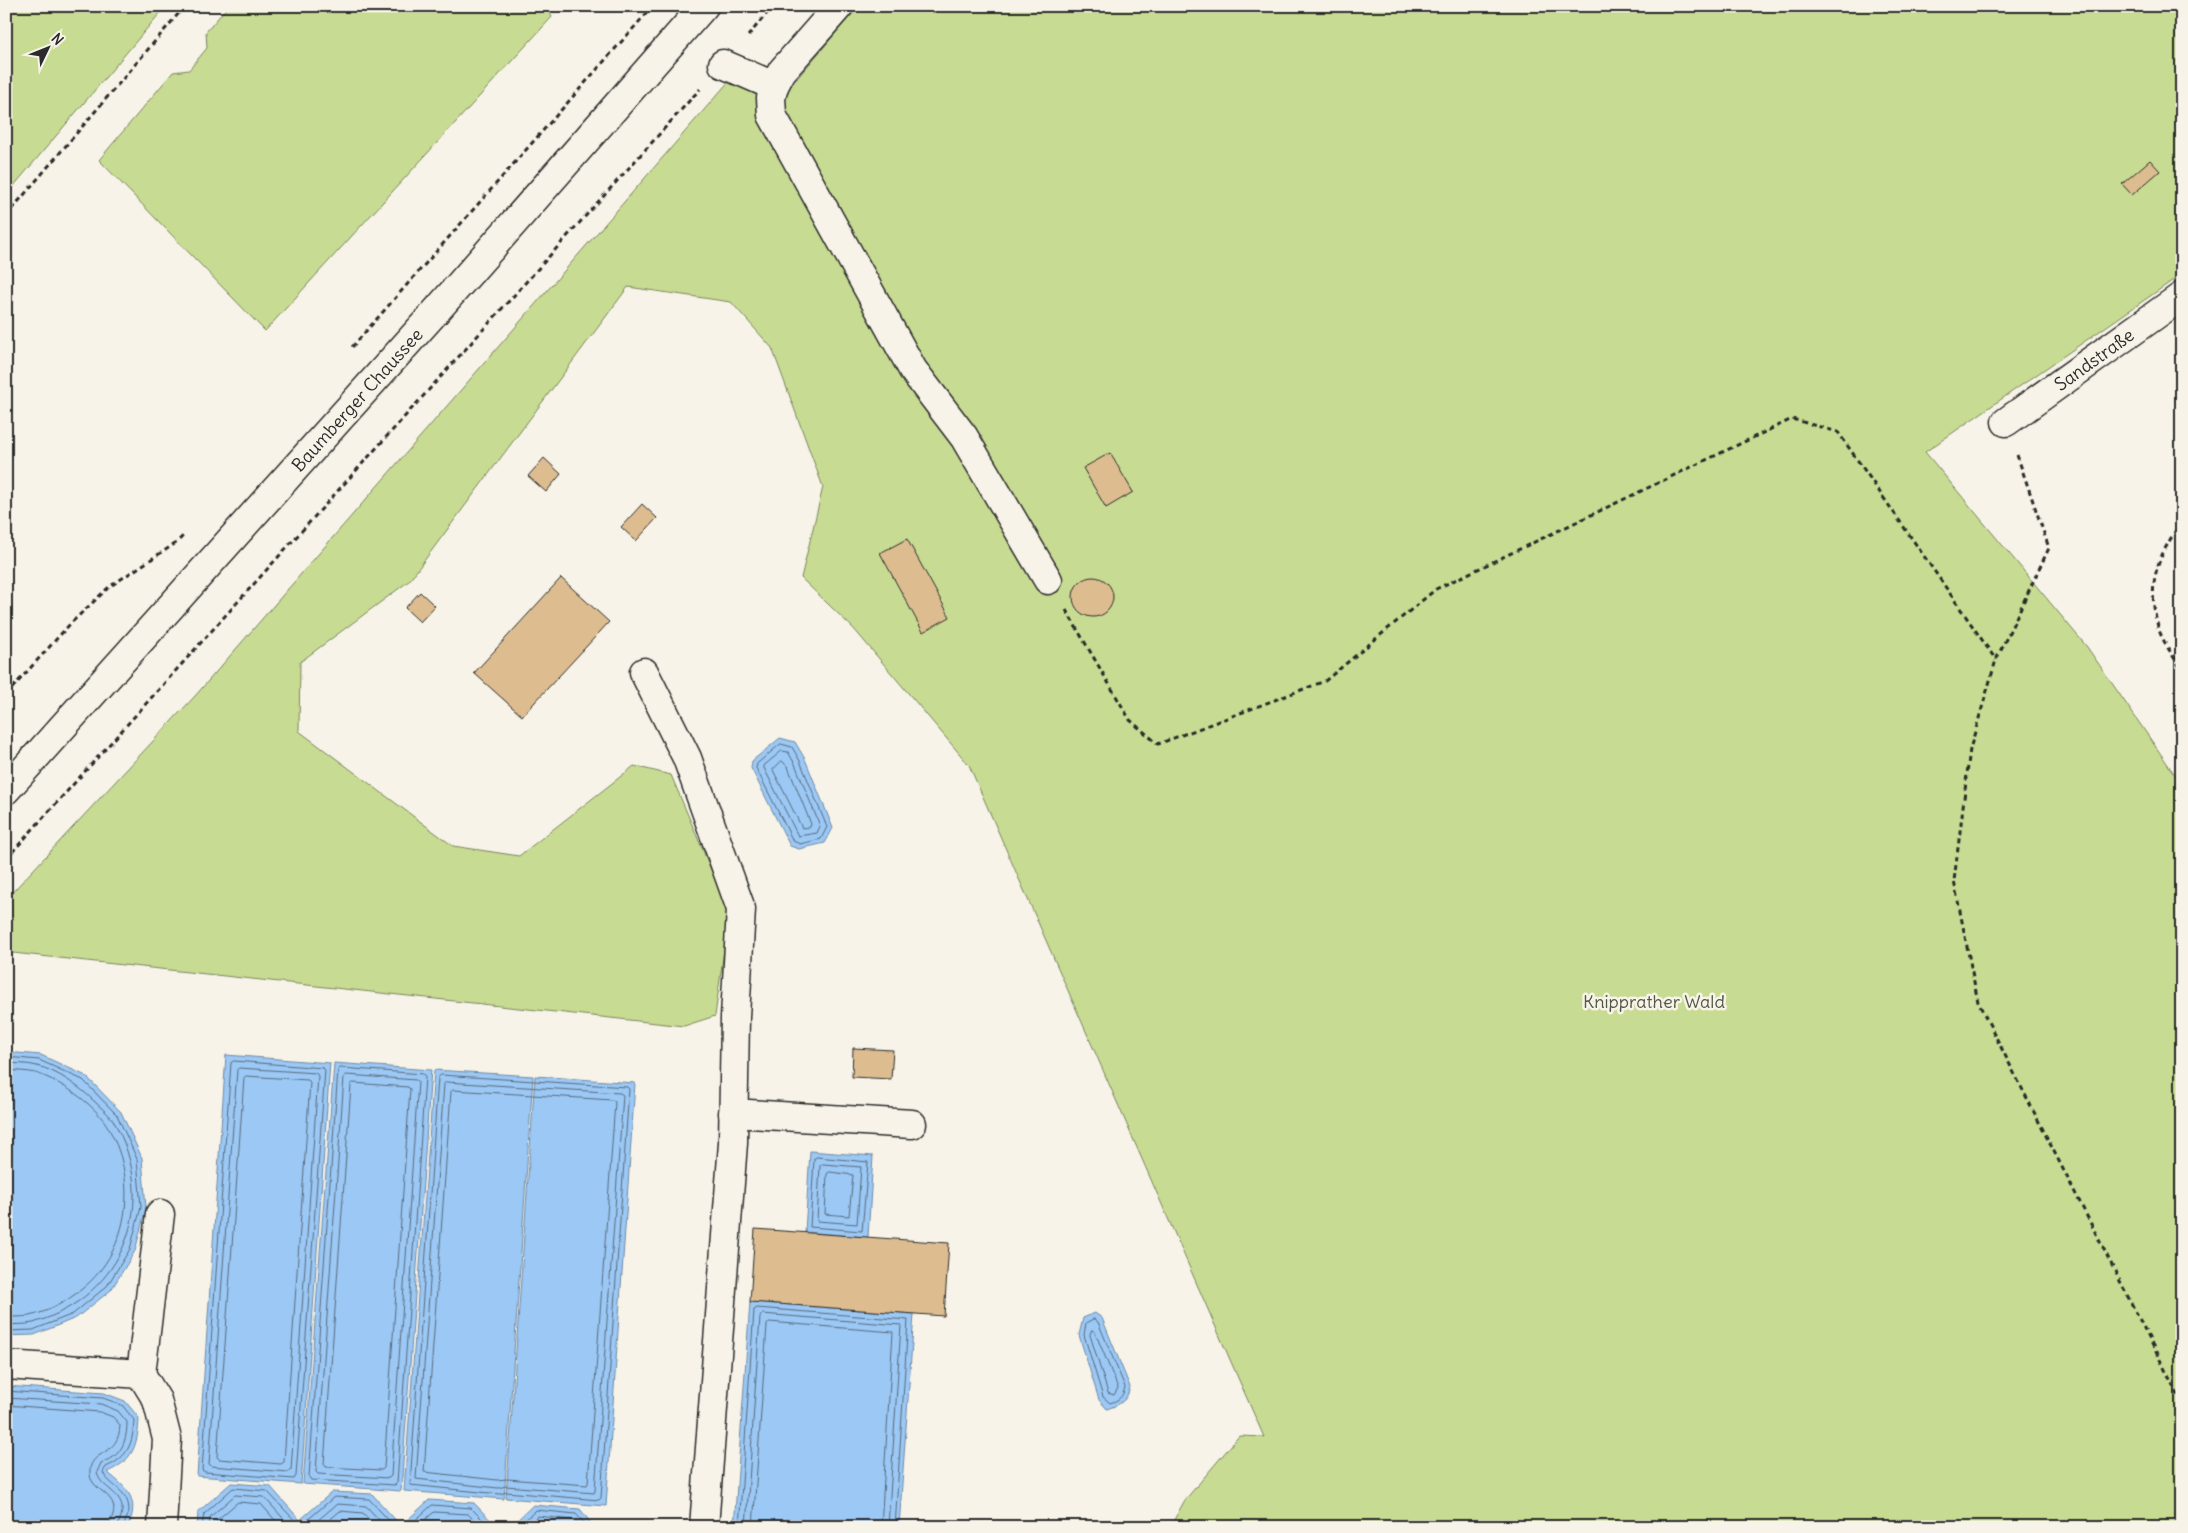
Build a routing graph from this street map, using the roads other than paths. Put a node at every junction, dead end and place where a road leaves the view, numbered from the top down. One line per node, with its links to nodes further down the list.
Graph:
1 (704, 6): 9 (street, Baumberger Chaussee)
2 (839, 6): 4 (street)
3 (723, 64): 4 (street)
4 (774, 86): 7 (street)
5 (2182, 296): 6 (street, Sandstraße)
6 (2006, 422)
7 (1048, 580)
8 (644, 672): 10 (street)
9 (6, 790)
10 (733, 1113): 11 (street); 16 (street)
11 (912, 1124)
12 (160, 1214): 14 (street)
13 (6, 1365): 14 (street)
14 (141, 1374): 15 (street)
15 (162, 1527)
16 (704, 1527)

